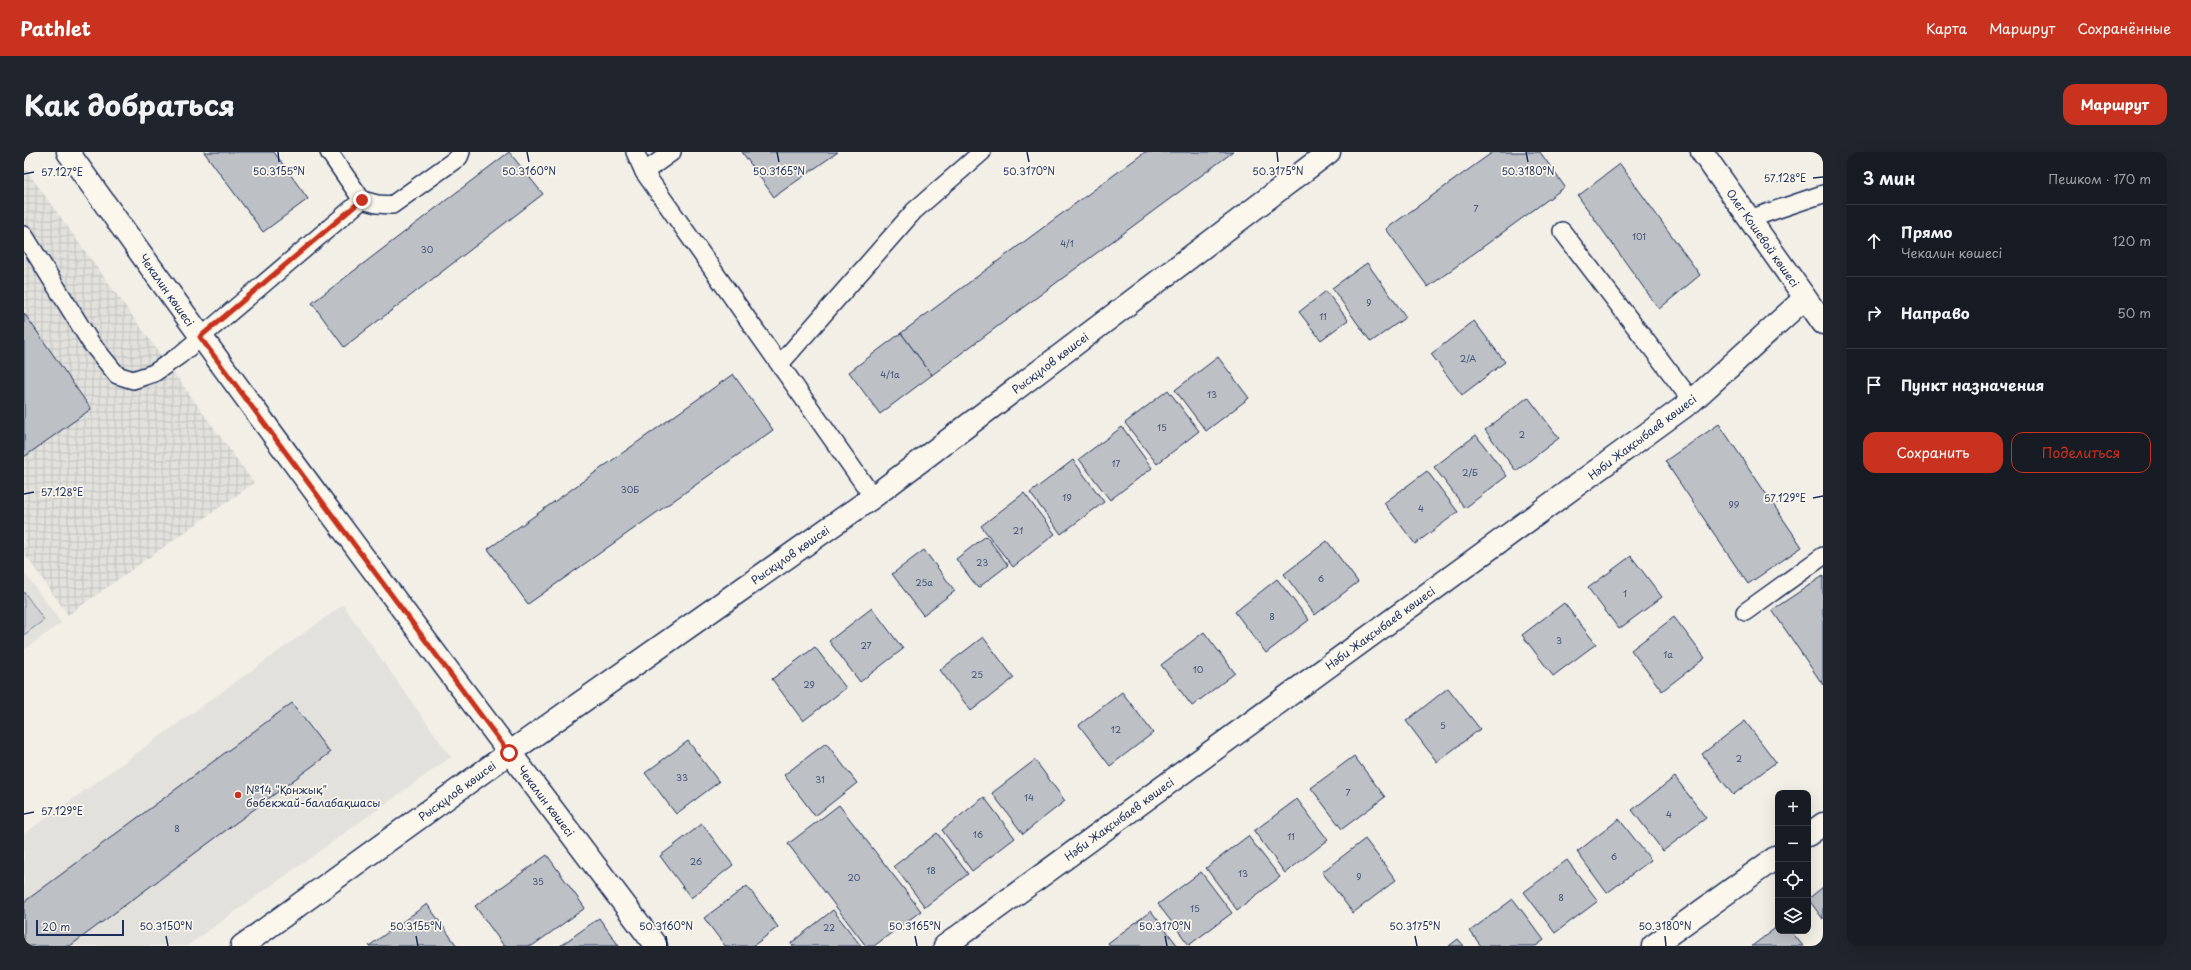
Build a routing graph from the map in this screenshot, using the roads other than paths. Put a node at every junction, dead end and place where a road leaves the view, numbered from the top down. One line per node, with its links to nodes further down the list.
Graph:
1 (68, 152): 17 (street, Чекалин көшесі)
2 (329, 152): 11 (lane)
3 (461, 152): 11 (lane)
4 (635, 152): 9 (lane)
5 (672, 152): 9 (lane)
6 (982, 152): 18 (lane)
7 (1329, 152): 20 (street, Рысқұлов көшсеі)
8 (1702, 152): 12 (street, Олег Кошевой көшесі)
9 (644, 172): 18 (lane)
10 (1823, 194): 12 (lane)
11 (362, 200): 17 (lane)
12 (1749, 219): 15 (street, Олег Кошевой көшесі)
13 (1562, 231): 19 (lane)
14 (24, 235): 17 (lane)
15 (1805, 298): 16 (street, Олег Кошевой көшесі); 19 (street, Нәби Жақсыбаев көшесі)
16 (1823, 323)
17 (200, 337): 23 (street, Чекалин көшесі)
18 (780, 364): 20 (lane)
19 (1692, 401): 29 (street, Нәби Жақсыбаев көшесі)
20 (873, 497): 23 (street, Рысқұлов көшсеі)
21 (1823, 556): 22 (lane)
22 (1745, 612)
23 (509, 753): 27 (street, Рысқұлов көшсеі); 28 (street, Чекалин көшесі)
24 (1823, 824): 25 (street)
25 (1811, 833)
26 (1775, 858): 30 (street)
27 (242, 946)
28 (656, 946)
29 (945, 946)
30 (1653, 946)

